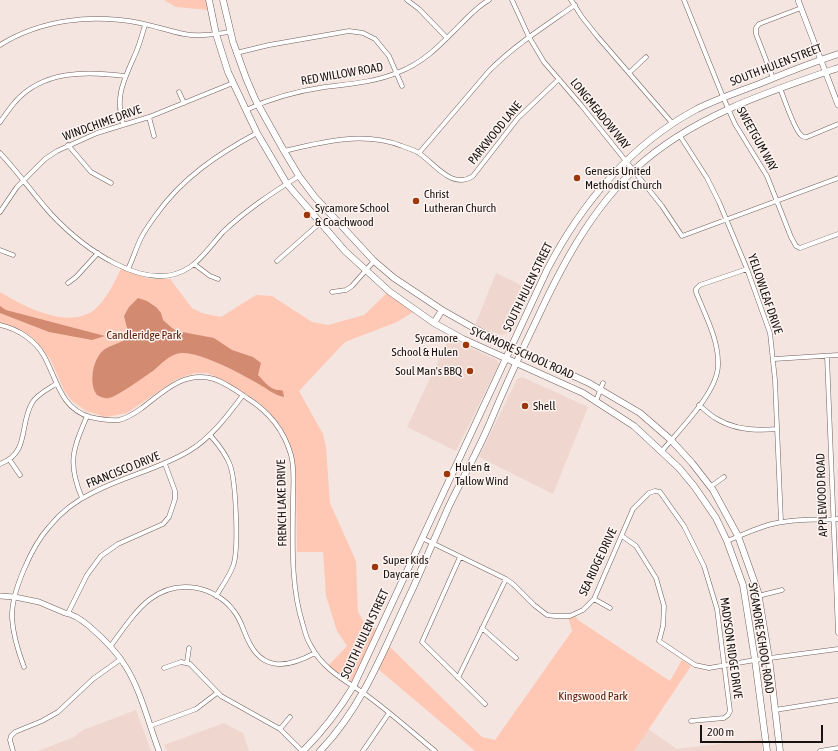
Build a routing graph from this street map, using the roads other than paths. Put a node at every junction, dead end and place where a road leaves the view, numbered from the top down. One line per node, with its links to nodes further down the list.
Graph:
1 (209, 0): 13 (main road, SYCAMORE SCHOOL ROAD)
2 (223, 0): 12 (main road, SYCAMORE SCHOOL ROAD)
3 (407, 0): 15 (street)
4 (489, 0): 15 (street, RED WILLOW ROAD)
5 (512, 0): 14 (street, LONGMEADOW WAY)
6 (572, 0): 9 (street)
7 (684, 0): 32 (street, SWEETGUM WAY)
8 (798, 0): 10 (street)
9 (575, 5): 14 (street); 24 (street)
10 (801, 8): 20 (street); 26 (street)
11 (145, 25): 13 (street); 16 (street); 25 (street)
12 (230, 32): 13 (street); 17 (main road, SYCAMORE SCHOOL ROAD)
13 (216, 34): 28 (main road, SYCAMORE SCHOOL ROAD)
14 (528, 37): 27 (street, LONGMEADOW WAY); 49 (street)
15 (447, 38): 23 (street, RED WILLOW ROAD)
16 (0, 45)
17 (236, 52): 23 (street); 34 (main road, SYCAMORE SCHOOL ROAD)
18 (838, 54): 20 (main road, SOUTH HULEN STREET)
19 (646, 57): 24 (street)
20 (821, 60): 22 (street); 26 (main road, SOUTH HULEN STREET)
21 (838, 68): 22 (main road, SOUTH HULEN STREET)
22 (825, 72): 30 (main road, SOUTH HULEN STREET); 35 (street)
23 (397, 73): 29 (street); 34 (street, RED WILLOW ROAD)
24 (629, 73): 40 (street)
25 (125, 76): 39 (street); 42 (street)
26 (773, 78): 32 (main road, SOUTH HULEN STREET)
27 (559, 79): 49 (street, PARKWOOD LANE); 50 (street, LONGMEADOW WAY)
28 (233, 83): 33 (street, WINDCHIME DRIVE); 37 (main road, SYCAMORE SCHOOL ROAD)
29 (402, 86)
30 (780, 88): 36 (main road, SOUTH HULEN STREET); 41 (street)
31 (179, 92): 33 (street)
32 (723, 97): 36 (street, SWEETGUM WAY); 40 (main road, SOUTH HULEN STREET)
33 (184, 103): 38 (street, WINDCHIME DRIVE)
34 (258, 104): 37 (street, RED WILLOW ROAD); 47 (main road, SYCAMORE SCHOOL ROAD)
35 (838, 105)
36 (728, 109): 45 (main road, SOUTH HULEN STREET); 57 (street, SWEETGUM WAY)
37 (246, 110): 43 (main road, SYCAMORE SCHOOL ROAD)
38 (149, 117): 42 (street, WINDCHIME DRIVE); 44 (street)
39 (0, 122)
40 (673, 124): 50 (main road, SOUTH HULEN STREET)
41 (838, 124)
42 (123, 125): 46 (street, WINDCHIME DRIVE)
43 (257, 133): 56 (main road, SYCAMORE SCHOOL ROAD); 70 (street)
44 (154, 136)
45 (680, 136): 51 (main road, SOUTH HULEN STREET); 59 (street, YELLOWLEAF DRIVE)
46 (68, 145): 54 (street, WINDCHIME DRIVE); 55 (street)
47 (284, 151): 49 (street, PARKWOOD LANE); 52 (main road, SYCAMORE SCHOOL ROAD)
48 (0, 153): 54 (street)
49 (419, 153)
50 (626, 161): 51 (street, LONGMEADOW WAY); 65 (main road, SOUTH HULEN STREET)
51 (633, 171): 59 (street, LONGMEADOW WAY); 68 (main road, SOUTH HULEN STREET)
52 (299, 176): 56 (street); 67 (main road, SYCAMORE SCHOOL ROAD)
53 (838, 178): 57 (street, LONGMEADOW WAY)
54 (24, 181): 58 (street, WINDCHIME DRIVE); 63 (street)
55 (111, 183)
56 (287, 184): 60 (main road, SYCAMORE SCHOOL ROAD); 69 (street)
57 (777, 201): 59 (street, LONGMEADOW WAY); 61 (street, SWEETGUM WAY)
58 (0, 212)
59 (727, 220): 71 (street, YELLOWLEAF DRIVE)
60 (320, 223): 66 (street); 72 (main road, SYCAMORE SCHOOL ROAD)
61 (838, 234)
62 (0, 250): 64 (street)
63 (98, 253): 70 (street); 74 (street)
64 (13, 255)
65 (554, 256): 68 (main road); 79 (main road, SOUTH HULEN STREET)
66 (277, 261)
67 (374, 261): 72 (street); 76 (main road, SYCAMORE SCHOOL ROAD)
68 (565, 261): 80 (main road, SOUTH HULEN STREET)
69 (194, 264): 70 (street); 73 (street)
70 (128, 269)
71 (747, 269): 84 (street, YELLOWLEAF DRIVE); 91 (street)
72 (366, 270): 75 (street); 77 (main road, SYCAMORE SCHOOL ROAD)
73 (218, 279)
74 (68, 283)
75 (332, 292)
76 (442, 310): 77 (main road); 79 (main road, SYCAMORE SCHOOL ROAD)
77 (434, 323): 83 (main road, SYCAMORE SCHOOL ROAD)
78 (0, 325): 87 (street, FRENCH LAKE DRIVE)
79 (511, 346): 80 (main road, SYCAMORE SCHOOL ROAD); 83 (main road, SOUTH HULEN STREET)
80 (520, 352): 85 (main road, SOUTH HULEN STREET); 88 (main road, SYCAMORE SCHOOL ROAD)
81 (838, 355): 82 (street)
82 (826, 356): 84 (street); 109 (street, APPLEWOOD ROAD)
83 (506, 357): 85 (main road, SYCAMORE SCHOOL ROAD); 93 (main road, SOUTH HULEN STREET)
84 (774, 358): 95 (street, YELLOWLEAF DRIVE)
85 (516, 362): 90 (main road, SYCAMORE SCHOOL ROAD); 94 (main road, SOUTH HULEN STREET)
86 (603, 383): 88 (street)
87 (56, 384): 92 (street, FRENCH LAKE DRIVE); 99 (street)
88 (601, 390): 90 (street); 97 (main road, SYCAMORE SCHOOL ROAD)
89 (243, 396): 92 (street, FRENCH LAKE DRIVE); 96 (street, FRANCISCO DRIVE); 133 (street, FRENCH LAKE DRIVE)
90 (596, 401): 98 (main road, SYCAMORE SCHOOL ROAD)
91 (699, 405): 95 (street); 97 (street)
92 (87, 416): 108 (street)
93 (476, 422): 94 (main road); 104 (main road, SOUTH HULEN STREET)
94 (488, 426): 106 (main road, SOUTH HULEN STREET)
95 (776, 429): 110 (street, YELLOWLEAF DRIVE)
96 (210, 435): 101 (street, FRANCISCO DRIVE); 120 (street)
97 (671, 440): 98 (street); 105 (main road, SYCAMORE SCHOOL ROAD)
98 (662, 451): 114 (main road, SYCAMORE SCHOOL ROAD)
99 (9, 459): 100 (street); 102 (street)
100 (0, 464)
101 (165, 464): 108 (street, FRANCISCO DRIVE); 125 (street)
102 (20, 475)
103 (724, 477): 105 (street)
104 (447, 484): 106 (main road); 113 (main road, SOUTH HULEN STREET)
105 (710, 487): 112 (main road, SYCAMORE SCHOOL ROAD)
106 (457, 490): 115 (main road, SOUTH HULEN STREET)
107 (655, 491): 111 (street, SEA RIDGE DRIVE); 139 (street, MADYSON RIDGE DRIVE)
108 (82, 498): 122 (street, FRANCISCO DRIVE)
109 (836, 519): 110 (street); 128 (street, APPLEWOOD ROAD)
110 (781, 522): 112 (street)
111 (622, 536): 123 (street, SEA RIDGE DRIVE); 139 (street)
112 (738, 536): 114 (street); 121 (main road, SYCAMORE SCHOOL ROAD)
113 (422, 538): 115 (street, SEA RIDGE DRIVE); 127 (main road, SOUTH HULEN STREET)
114 (727, 541): 137 (main road, SYCAMORE SCHOOL ROAD)
115 (433, 544): 116 (street, SEA RIDGE DRIVE); 129 (main road, SOUTH HULEN STREET)
116 (460, 557): 117 (street, SEA RIDGE DRIVE); 142 (street)
117 (506, 579): 123 (street, SEA RIDGE DRIVE); 126 (street)
118 (782, 590): 121 (street)
119 (0, 596): 122 (street)
120 (216, 596): 130 (street); 133 (street)
121 (758, 596): 135 (main road, SYCAMORE SCHOOL ROAD)
122 (15, 597): 125 (street); 140 (street, FRANCISCO DRIVE)
123 (594, 599): 124 (street)
124 (610, 608)
125 (68, 613): 130 (street)
126 (482, 628): 134 (street); 142 (street)
127 (379, 631): 129 (main road); 143 (main road, SOUTH HULEN STREET)
128 (838, 633)
129 (390, 637): 145 (main road, SOUTH HULEN STREET)
130 (110, 647): 136 (street)
131 (189, 648): 138 (street)
132 (838, 649): 135 (street)
133 (315, 653): 143 (street, FRENCH LAKE DRIVE)
134 (516, 658)
135 (768, 658): 137 (street); 148 (main road, SYCAMORE SCHOOL ROAD)
136 (120, 659): 152 (street); 155 (street)
137 (755, 660): 139 (street); 161 (main road, SYCAMORE SCHOOL ROAD)
138 (187, 662): 141 (street); 144 (street)
139 (724, 666): 151 (street, MADYSON RIDGE DRIVE)
140 (24, 667)
141 (164, 668)
142 (458, 678): 147 (street)
143 (353, 687): 145 (street, FRENCH LAKE DRIVE); 157 (main road, SOUTH HULEN STREET)
144 (217, 692): 152 (street); 153 (street)
145 (362, 692): 149 (street, FRENCH LAKE DRIVE); 158 (main road, SOUTH HULEN STREET)
146 (838, 700): 148 (street)
147 (485, 704)
148 (775, 710): 162 (main road, SYCAMORE SCHOOL ROAD)
149 (389, 713): 159 (street); 160 (street, FRENCH LAKE DRIVE)
150 (290, 717): 153 (street)
151 (691, 721)
152 (150, 726): 156 (street)
153 (280, 729): 157 (street)
154 (838, 748): 163 (street)
155 (12, 751)
156 (159, 751)
157 (302, 751)
158 (320, 751)
159 (362, 751)
160 (435, 751)
161 (767, 751)
162 (780, 751)
163 (820, 751)

